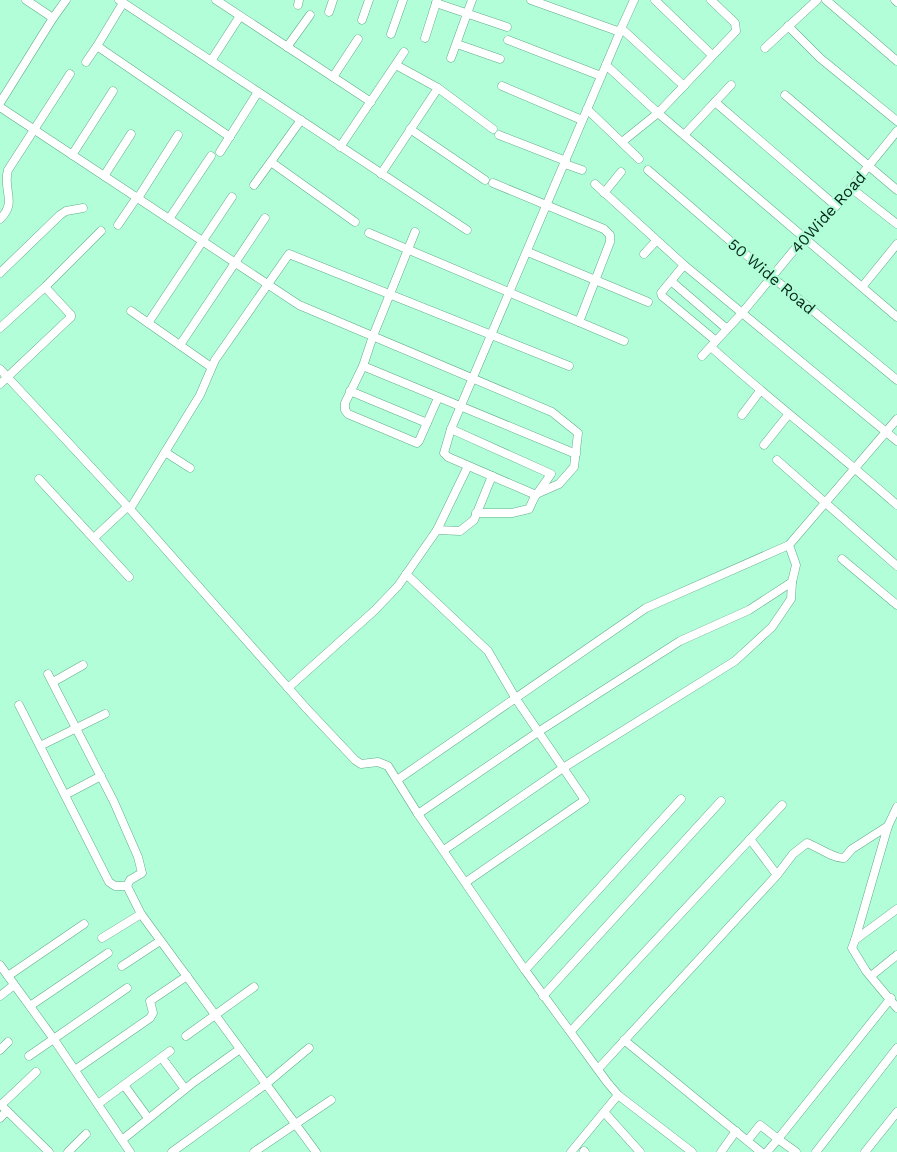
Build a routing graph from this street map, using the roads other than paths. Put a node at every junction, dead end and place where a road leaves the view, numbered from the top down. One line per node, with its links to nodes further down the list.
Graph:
1 (26, 0): 21 (street)
2 (66, 0): 21 (street)
3 (216, 0): 20 (street)
4 (333, 0): 17 (street)
5 (369, 0): 22 (street)
6 (403, 0): 26 (street)
7 (472, 0): 18 (street)
8 (531, 0): 16 (street)
9 (634, 0): 25 (street)
10 (655, 0): 35 (street)
11 (711, 0): 35 (street)
12 (817, 0): 23 (street)
13 (826, 0): 39 (street)
14 (121, 2): 31 (street); 38 (street)
15 (436, 2): 18 (street); 27 (street)
16 (551, 3): 25 (street)
17 (329, 12)
18 (467, 14): 24 (street); 30 (street)
19 (310, 15): 32 (street)
20 (240, 16): 32 (street); 38 (street)
21 (53, 18): 55 (street)
22 (362, 20)
23 (788, 26): 33 (street); 60 (street)
24 (507, 27)
25 (621, 30): 42 (street); 48 (street)
26 (391, 34)
27 (424, 38)
28 (358, 39): 45 (street)
29 (508, 40): 44 (street)
30 (457, 44): 36 (street); 37 (street)
31 (97, 46): 40 (street); 67 (street)
32 (287, 47): 45 (street)
33 (765, 48)
34 (404, 52): 41 (street)
35 (712, 56): 48 (street)
36 (451, 58)
37 (500, 59)
38 (211, 61): 51 (street)
39 (897, 61)
40 (86, 62)
41 (396, 65): 49 (street); 53 (street)
42 (606, 65): 44 (street); 57 (street)
43 (70, 74): 62 (street)
44 (601, 76): 56 (street)
45 (333, 77): 53 (street)
46 (731, 85): 54 (street)
47 (502, 86): 59 (street)
48 (684, 86): 57 (street)
49 (438, 88): 61 (street); 75 (street)
50 (113, 91): 71 (street)
51 (258, 92): 58 (street); 67 (street)
52 (785, 95): 76 (street)
53 (371, 102): 69 (street)
54 (715, 102): 66 (street); 90 (street)
55 (0, 105): 62 (street)
56 (587, 109): 59 (street); 68 (street)
57 (658, 113): 66 (street); 68 (street)
58 (301, 120): 69 (street); 74 (street)
59 (582, 120): 75 (street)
60 (897, 121)
61 (410, 129): 80 (street); 89 (street)
62 (36, 130): 71 (street); 93 (street)
63 (897, 131): 76 (street, 40Wide Road)
64 (130, 134): 81 (street)
65 (178, 135): 88 (street)
66 (684, 135): 102 (street)
67 (230, 137): 70 (street)
68 (622, 142): 73 (street)
69 (340, 147): 80 (street)
70 (220, 152)
71 (72, 154): 81 (street)
72 (211, 156): 94 (street)
73 (639, 159)
74 (271, 162): 83 (street); 95 (street)
75 (566, 162): 77 (street); 89 (street)
76 (869, 166): 84 (street, 40Wide Road); 85 (street)
77 (582, 170)
78 (648, 170): 112 (street, 50 Wide Road)
79 (621, 172): 86 (street)
80 (381, 174): 98 (street)
81 (104, 176): 88 (street)
82 (595, 184): 86 (street)
83 (254, 185)
84 (850, 188): 90 (street, 40Wide Road); 96 (street)
85 (897, 190)
86 (604, 193): 103 (street)
87 (232, 197): 104 (street)
88 (137, 198): 94 (street); 97 (street)
89 (546, 206): 107 (street); 113 (street)
90 (836, 206): 102 (street, 40Wide Road)
91 (83, 208): 111 (street)
92 (265, 218): 109 (street)
93 (0, 219)
94 (169, 219): 104 (street)
95 (355, 222)
96 (897, 224)
97 (118, 225)
98 (467, 230)
99 (101, 231): 116 (street)
100 (415, 232): 105 (street)
101 (369, 233): 105 (street)
102 (804, 238): 112 (street, 40Wide Road); 117 (street)
103 (656, 240): 108 (street); 110 (street)
104 (202, 241): 109 (street); 125 (street)
105 (408, 249): 118 (street); 119 (street)
106 (895, 250): 117 (street)
107 (528, 252): 113 (street); 119 (street)
108 (644, 254)
109 (235, 263): 115 (street); 132 (street)
110 (684, 265): 114 (street); 122 (street)
111 (0, 273)
112 (772, 277): 122 (street, 40Wide Road); 140 (street, 50 Wide Road)
113 (596, 279): 120 (street); 124 (street)
114 (671, 280): 127 (street); 131 (street)
115 (267, 284): 118 (street); 129 (street); 136 (street)
116 (45, 287): 126 (street); 138 (street)
117 (862, 287): 123 (street)
118 (390, 294): 128 (street); 129 (street)
119 (510, 294): 124 (street); 128 (street)
120 (648, 302)
121 (131, 311): 125 (street)
122 (742, 313): 127 (street, 40Wide Road); 151 (street)
123 (897, 317)
124 (579, 322): 130 (street)
125 (148, 323): 132 (street)
126 (0, 328)
127 (727, 329): 131 (street, 40Wide Road)
128 (492, 335): 135 (street); 139 (street)
129 (373, 336): 134 (street); 139 (street)
130 (624, 341)
131 (713, 344): 133 (street, 40Wide Road); 143 (street)
132 (180, 345): 136 (street)
133 (702, 356)
134 (363, 366): 142 (street); 144 (street)
135 (569, 366)
136 (211, 367): 154 (street)
137 (0, 369): 138 (street)
138 (8, 377): 141 (street); 165 (street)
139 (474, 378): 145 (street); 155 (street)
140 (897, 381)
141 (0, 384)
142 (350, 391): 149 (street); 149 (street)
143 (760, 391): 146 (street); 147 (street)
144 (438, 398): 145 (street); 149 (street)
145 (461, 408): 150 (street); 155 (street)
146 (742, 415)
147 (788, 415): 153 (street); 158 (street)
148 (897, 419): 151 (street)
149 (427, 423)
150 (451, 429): 157 (street); 162 (street)
151 (886, 431): 152 (street); 158 (street)
152 (897, 441)
153 (764, 445)
154 (165, 452): 159 (street); 165 (street)
155 (576, 454): 162 (street)
156 (777, 460): 163 (street)
157 (468, 466): 160 (street); 167 (street)
158 (854, 467): 163 (street); 164 (street)
159 (190, 468)
160 (492, 476): 162 (street); 166 (street)
161 (39, 479): 168 (street)
162 (536, 495): 166 (street)
163 (826, 504): 169 (street); 171 (street)
164 (897, 505)
165 (129, 508): 168 (street); 177 (street)
166 (476, 513): 167 (street)
167 (436, 530): 172 (street)
168 (94, 537): 173 (street)
169 (789, 545): 174 (street); 178 (street)
170 (842, 559): 175 (street)
171 (897, 566)
172 (406, 574): 177 (street); 178 (street)
173 (129, 577)
174 (792, 582): 182 (street); 184 (street)
175 (897, 605)
176 (83, 665): 181 (street)
177 (288, 688): 186 (street)
178 (516, 699): 182 (street); 186 (street)
179 (19, 705): 183 (street)
180 (105, 714): 181 (street)
181 (76, 728): 183 (street); 185 (street)
182 (538, 732): 184 (street); 192 (street)
183 (40, 746): 187 (street)
184 (563, 768): 195 (street); 197 (street)
185 (101, 776): 187 (street); 198 (street)
186 (397, 780): 192 (street)
187 (65, 795): 198 (street)
188 (681, 799): 209 (street)
189 (720, 801): 217 (street)
190 (782, 805): 194 (street)
191 (897, 807): 193 (street)
192 (418, 814): 195 (street)
193 (888, 826): 196 (street); 203 (street)
194 (750, 839): 196 (street); 221 (street)
195 (444, 850): 197 (street)
196 (777, 875): 224 (street)
197 (466, 882): 209 (street)
198 (127, 886): 200 (street)
199 (896, 910): 203 (street)
200 (141, 914): 202 (street); 204 (street)
201 (84, 924): 210 (street)
202 (102, 938)
203 (855, 940): 212 (street)
204 (160, 941): 208 (street); 211 (street)
205 (108, 953): 219 (street)
206 (897, 955): 212 (street)
207 (0, 965): 210 (street)
208 (122, 966)
209 (525, 970): 217 (street)
210 (8, 976): 213 (street)
211 (186, 976): 220 (street); 234 (street)
212 (871, 976): 218 (street)
213 (14, 985): 216 (street); 219 (street)
214 (254, 987): 220 (street)
215 (127, 988): 223 (street)
216 (0, 996)
217 (543, 996): 221 (street)
218 (894, 1002): 250 (street)
219 (30, 1006): 223 (street)
220 (215, 1015): 222 (street); 228 (street)
221 (571, 1031): 233 (street)
222 (186, 1036)
223 (53, 1038): 231 (street); 234 (street)
224 (624, 1041): 233 (street); 248 (street)
225 (8, 1042): 229 (street)
226 (309, 1048): 236 (street)
227 (897, 1048): 266 (street)
228 (240, 1049): 236 (street); 238 (street)
229 (0, 1050)
230 (170, 1051): 232 (street)
231 (29, 1056)
232 (162, 1058): 237 (street); 238 (street)
233 (598, 1069): 239 (street)
234 (75, 1070): 241 (street)
235 (36, 1072): 242 (street)
236 (266, 1084): 247 (street); 256 (street)
237 (124, 1085): 241 (street); 246 (street)
238 (185, 1089): 246 (street)
239 (618, 1095): 243 (street); 261 (street)
240 (332, 1100): 247 (street)
241 (98, 1104): 251 (street)
242 (2, 1107): 245 (street); 253 (street)
243 (604, 1112): 259 (street); 260 (street)
244 (897, 1112): 267 (street)
245 (0, 1118)
246 (148, 1118): 251 (street)
247 (294, 1123): 257 (street); 258 (street)
248 (736, 1131): 252 (street); 262 (street)
249 (86, 1134): 254 (street)
250 (777, 1139): 252 (street); 264 (street); 265 (street)
251 (122, 1140): 255 (street)
252 (747, 1140): 263 (street)
253 (49, 1152)
254 (68, 1152)
255 (130, 1152)
256 (172, 1152)
257 (254, 1152)
258 (316, 1152)
259 (571, 1152)
260 (640, 1152)
261 (692, 1152)
262 (721, 1152)
263 (761, 1152)
264 (767, 1152)
265 (796, 1152)
266 (816, 1152)
267 (865, 1152)

